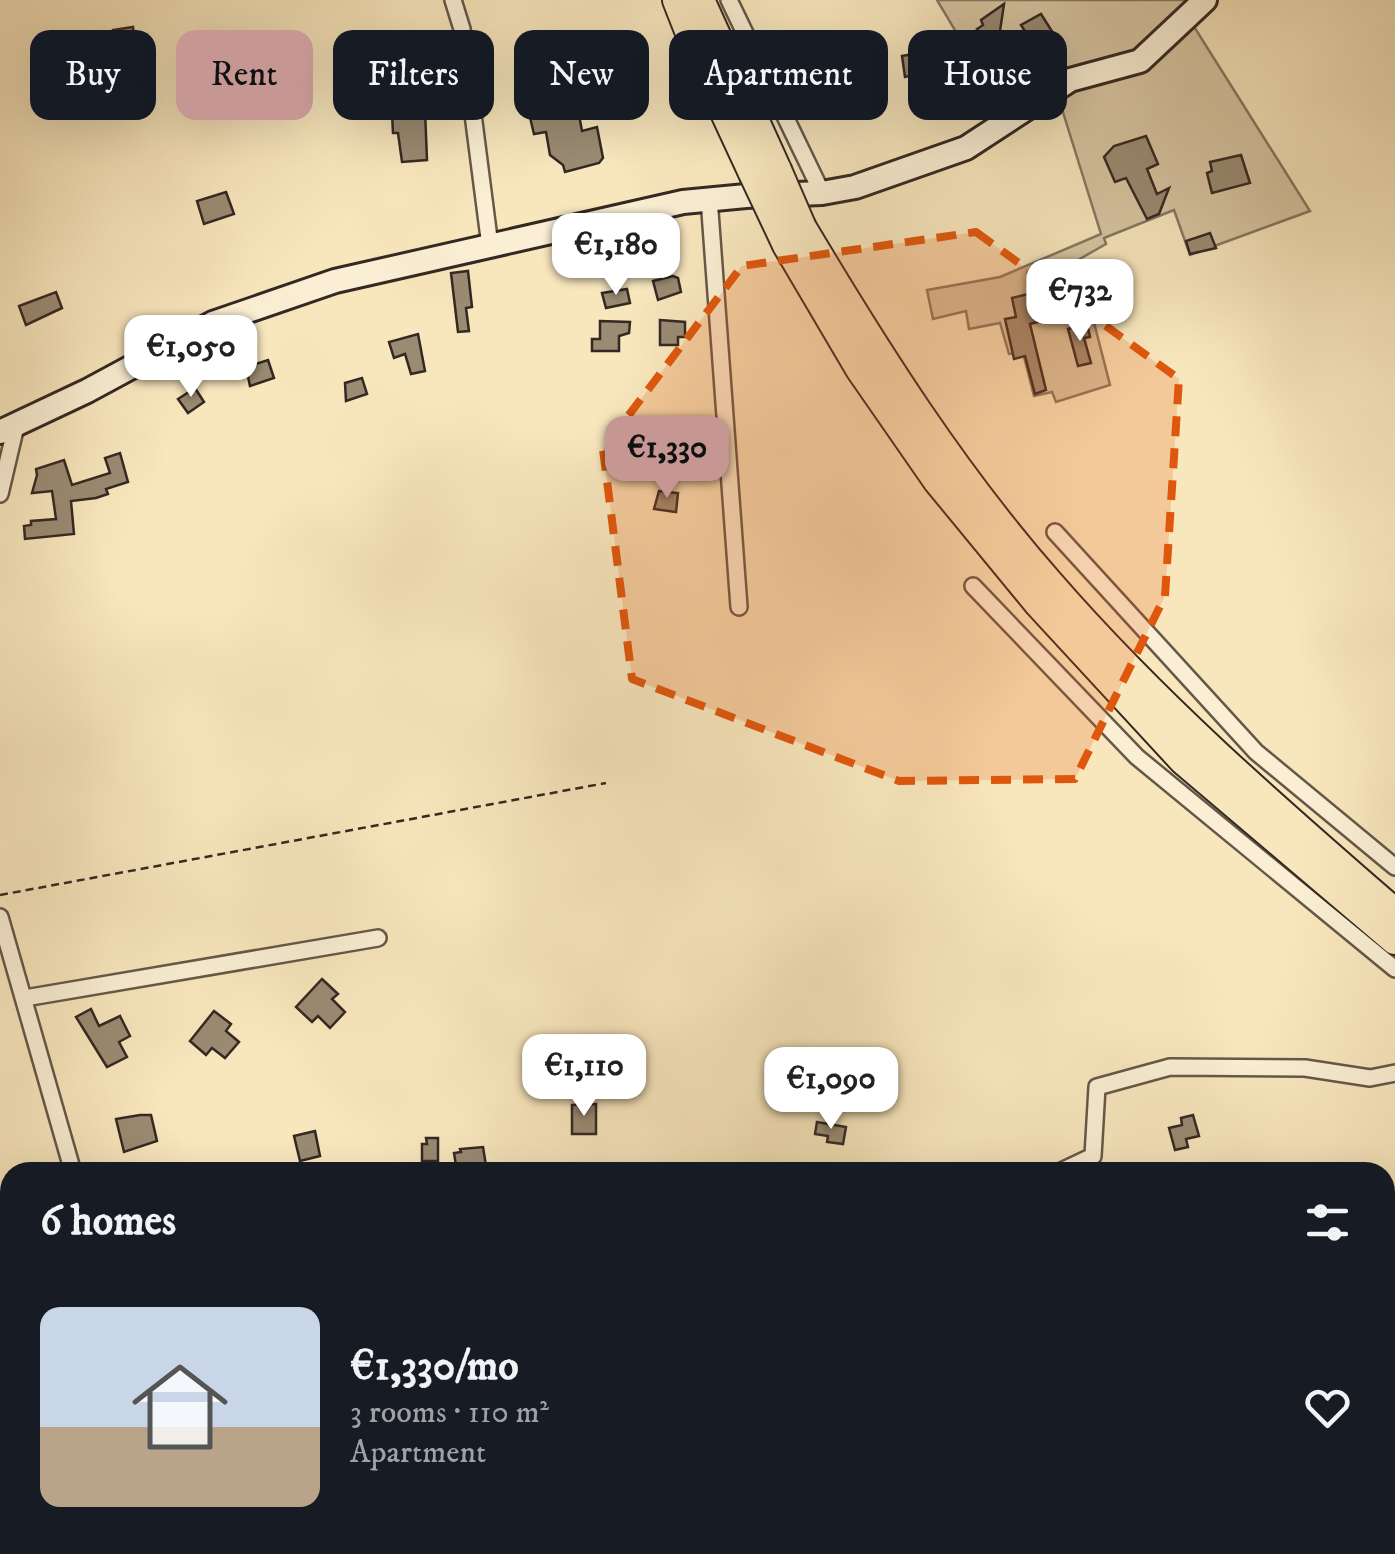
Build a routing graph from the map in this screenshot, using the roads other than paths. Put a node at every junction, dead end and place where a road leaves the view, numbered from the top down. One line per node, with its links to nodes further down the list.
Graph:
1 (453, 0): 10 (street)
2 (677, 0): 6 (highway)
3 (700, 0): 6 (highway)
4 (728, 0): 7 (street)
5 (1204, 0): 7 (main road)
6 (759, 179): 7 (main road); 8 (main road); 9 (highway, bridge)
7 (822, 193)
8 (709, 198): 10 (main road); 15 (street)
9 (795, 237): 17 (highway); 20 (highway)
10 (490, 246): 11 (main road)
11 (8, 429): 12 (street)
12 (0, 494)
13 (1055, 532): 16 (street)
14 (974, 586): 21 (street)
15 (739, 607)
16 (1395, 867)
17 (1395, 913)
18 (0, 917): 22 (street)
19 (378, 938): 22 (street)
20 (1395, 940)
21 (1395, 968)
22 (25, 998): 24 (street)
23 (1395, 1074): 25 (street)
24 (70, 1162)
25 (1080, 1162)

